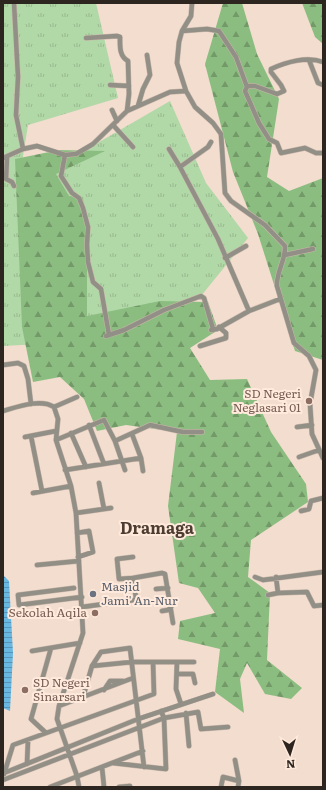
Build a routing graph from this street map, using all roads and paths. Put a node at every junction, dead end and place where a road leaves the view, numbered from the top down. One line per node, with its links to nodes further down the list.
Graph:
1 (14, 3): 19 (street)
2 (192, 3): 3 (street)
3 (182, 31): 11 (street); 12 (street)
4 (86, 38): 10 (street)
5 (147, 55): 13 (street)
6 (309, 60): 7 (street); 9 (street); 11 (street)
7 (323, 62)
8 (110, 85): 10 (street)
9 (323, 85)
10 (129, 86): 15 (street)
11 (247, 86): 21 (street)
12 (186, 91): 13 (street); 28 (street)
13 (138, 106): 15 (street)
14 (112, 110): 16 (street)
15 (127, 111): 16 (street)
16 (115, 123): 18 (street); 22 (street)
17 (211, 142): 24 (street)
18 (133, 147)
19 (23, 149): 22 (street); 23 (street)
20 (169, 149): 24 (street)
21 (323, 153)
22 (65, 156): 32 (street)
23 (5, 158): 25 (street)
24 (180, 167): 29 (street)
25 (14, 186)
26 (246, 246): 29 (street)
27 (313, 249): 28 (street)
28 (285, 255): 30 (street)
29 (225, 258): 31 (street)
30 (280, 299): 31 (street); 39 (street)
31 (249, 311): 32 (street)
32 (219, 327): 33 (street)
33 (200, 346)
34 (3, 365): 36 (street)
35 (77, 397): 37 (street)
36 (31, 404): 37 (street); 38 (street)
37 (54, 407): 42 (street)
38 (3, 410)
39 (312, 425): 41 (street); 50 (street)
40 (89, 426): 44 (street); 49 (street); 55 (street)
41 (297, 427)
42 (56, 430): 46 (street); 48 (street)
43 (202, 432): 45 (street)
44 (71, 433): 48 (street); 56 (street)
45 (132, 434): 49 (street); 52 (street)
46 (31, 436): 47 (street); 62 (street)
47 (25, 437)
48 (56, 440): 57 (street)
49 (116, 442): 54 (street)
50 (319, 450): 51 (street); 53 (street)
51 (299, 457)
52 (141, 458): 54 (street); 59 (street)
53 (323, 458)
54 (123, 461): 55 (street); 58 (street)
55 (104, 464): 56 (street)
56 (86, 467): 57 (street)
57 (65, 470): 61 (street)
58 (125, 470)
59 (143, 471)
60 (99, 483): 65 (street)
61 (71, 486): 62 (street); 68 (street)
62 (42, 491): 63 (street)
63 (33, 493)
64 (323, 498): 67 (street)
65 (104, 508): 66 (street); 68 (street)
66 (111, 508)
67 (301, 511)
68 (76, 513): 69 (street)
69 (77, 533): 71 (street); 71 (street)
70 (133, 557): 76 (street)
71 (78, 559): 72 (street); 82 (street)
72 (37, 565)
73 (323, 572): 75 (street)
74 (255, 577): 75 (street)
75 (276, 577): 80 (street)
76 (133, 578): 78 (street); 85 (street)
77 (74, 588): 82 (street)
78 (168, 588): 79 (street); 84 (street)
79 (156, 589)
80 (278, 593): 81 (street); 83 (street)
81 (268, 595)
82 (82, 597): 85 (street)
83 (323, 605)
84 (171, 606): 86 (street); 87 (street)
85 (82, 607): 88 (street)
86 (162, 611)
87 (173, 623)
88 (80, 643): 89 (street); 103 (street)
89 (52, 648): 90 (street); 111 (street)
90 (32, 651)
91 (132, 662): 92 (street); 95 (street); 95 (street); 97 (street)
92 (153, 662): 93 (street); 101 (street)
93 (177, 662): 94 (street); 96 (street)
94 (194, 662)
95 (92, 666): 100 (street)
96 (177, 674): 98 (street); 102 (street)
97 (133, 678): 100 (street); 101 (street)
98 (195, 683)
99 (213, 694): 102 (street)
100 (83, 697): 103 (street)
101 (136, 700): 107 (street); 109 (street)
102 (181, 704): 104 (street)
103 (59, 706): 109 (street)
104 (161, 711): 106 (street); 107 (street)
105 (186, 713): 106 (street); 108 (street); 113 (street)
106 (164, 718): 110 (street); 121 (street)
107 (138, 719): 110 (street); 114 (street)
108 (228, 727)
109 (60, 728): 111 (street); 114 (street)
110 (138, 729): 115 (street); 116 (street)
111 (45, 732): 112 (street)
112 (28, 740): 119 (street); 123 (street)
113 (189, 746)
114 (68, 747): 116 (street); 119 (street)
115 (143, 751): 118 (street); 121 (street)
116 (70, 755): 122 (street); 123 (street)
117 (235, 760): 124 (street)
118 (113, 763): 120 (street); 121 (street)
119 (27, 764): 123 (street)
120 (102, 767): 122 (street); 128 (street)
121 (144, 767)
122 (77, 776): 126 (street); 127 (street)
123 (4, 777)
124 (239, 781): 130 (street); 131 (street)
125 (130, 786): 129 (street)
126 (50, 787)
127 (79, 787)
128 (104, 787)
129 (119, 787)
130 (221, 787)
131 (238, 787)

